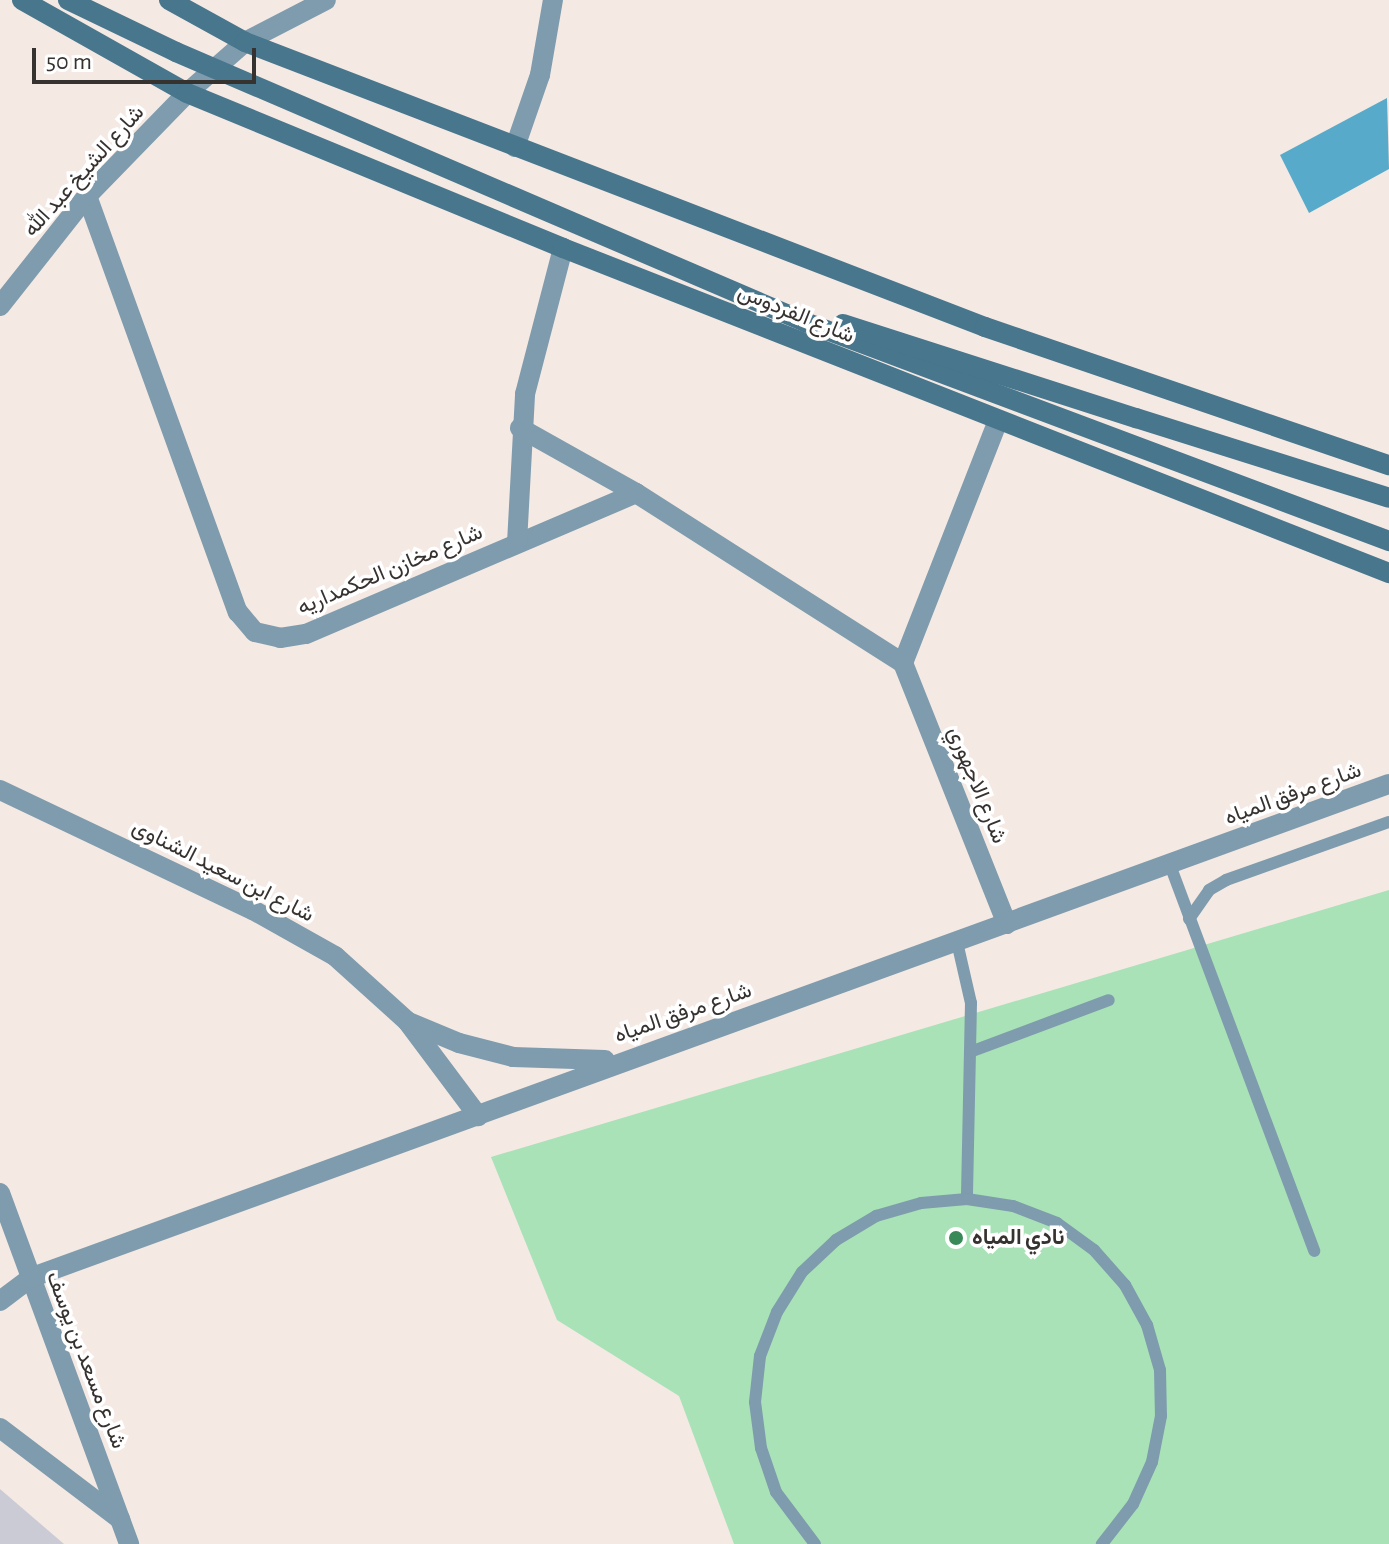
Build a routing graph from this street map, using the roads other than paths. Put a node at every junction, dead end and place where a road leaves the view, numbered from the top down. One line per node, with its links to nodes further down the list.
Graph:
1 (22, 0): 8 (main road, شارع الفردوس)
2 (68, 0): 18 (main road, bridge)
3 (95, 0): 17 (main road, bridge)
4 (169, 0): 7 (main road)
5 (326, 0): 7 (street)
6 (553, 0): 9 (street)
7 (245, 42): 8 (street, شارع الشيخ عبد الله); 9 (main road)
8 (187, 93): 10 (street, شارع الشيخ عبد الله); 11 (main road, شارع الفردوس)
9 (515, 147): 15 (main road)
10 (87, 196): 12 (street, شارع الشيخ عبد الله); 19 (street, شارع مخازن الحكمداريه)
11 (563, 248): 13 (main road, شارع الفردوس); 14 (street)
12 (0, 306)
13 (998, 420): 20 (main road, شارع الفردوس); 21 (street)
14 (520, 428): 16 (street); 19 (street)
15 (1389, 465)
16 (636, 493): 19 (street, شارع مخازن الحكمداريه); 21 (street)
17 (1389, 498)
18 (1389, 541)
19 (517, 543)
20 (1389, 573)
21 (903, 663): 27 (street, شارع الاجهوري)
22 (1389, 784): 25 (street, شارع مرفق المياه)
23 (0, 790): 30 (street, شارع ابن سعيد الشناوى)
24 (1389, 822): 26 (lane)
25 (1170, 865): 26 (lane); 27 (street, شارع مرفق المياه)
26 (1189, 919): 36 (lane)
27 (1007, 924): 28 (street, شارع مرفق المياه)
28 (957, 942): 31 (lane); 32 (street, شارع مرفق المياه)
29 (1109, 1000): 31 (lane)
30 (407, 1021): 32 (street, شارع ابن سعيد الشناوى); 33 (street, شارع ابن سعيد الشناوى)
31 (970, 1052): 35 (lane)
32 (625, 1058): 33 (street, شارع مرفق المياه)
33 (478, 1116): 37 (street, شارع مرفق المياه)
34 (0, 1193): 37 (street, شارع مسعد بن يوسف)
35 (967, 1199): 42 (lane); 43 (lane)
36 (1314, 1251)
37 (30, 1278): 38 (street, شارع مرفق المياه); 40 (street, شارع مسعد بن يوسف)
38 (0, 1301)
39 (0, 1428): 40 (street)
40 (120, 1519): 41 (street, شارع مسعد بن يوسف)
41 (129, 1544)
42 (815, 1544)
43 (1102, 1544)

